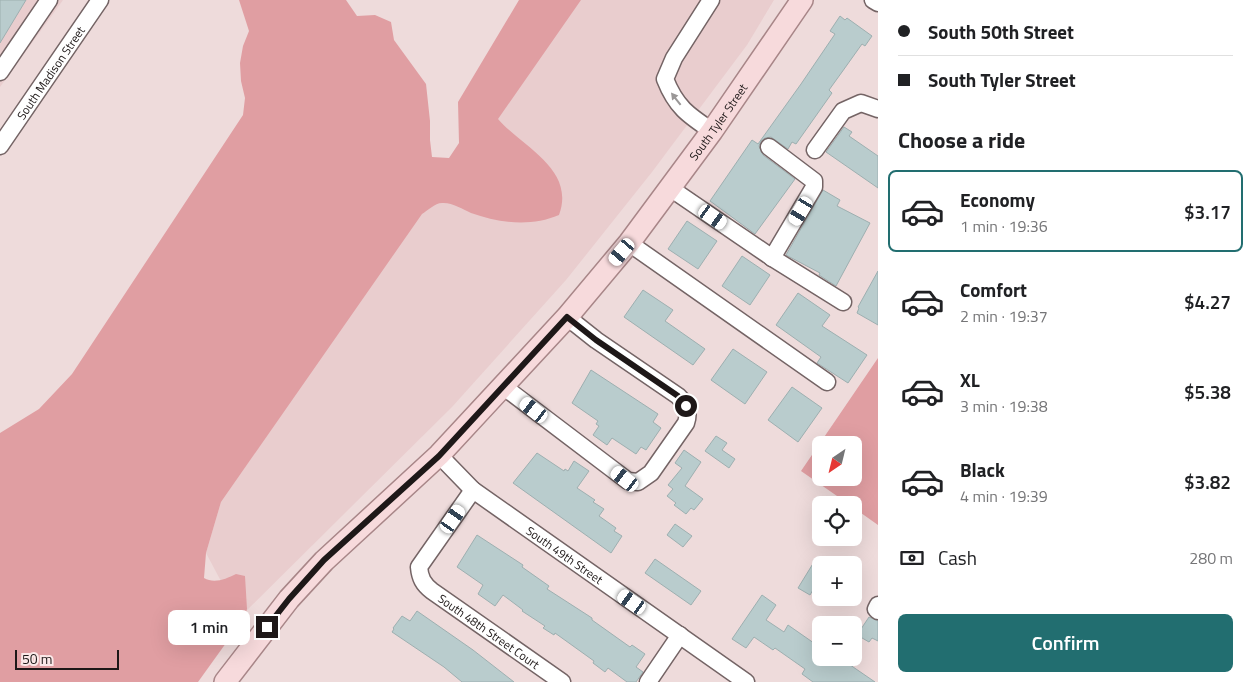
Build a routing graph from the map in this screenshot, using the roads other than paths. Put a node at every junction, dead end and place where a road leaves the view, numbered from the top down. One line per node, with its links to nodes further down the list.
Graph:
1 (49, 0): 7 (street)
2 (100, 0): 10 (street, South Madison Street)
3 (711, 0): 9 (street, one-way to 3)
4 (874, 0): 6 (street)
5 (796, 2): 9 (main road, South Tyler Street)
6 (878, 3)
7 (0, 72)
8 (877, 107): 12 (street)
9 (712, 131): 13 (main road, South Tyler Street)
10 (0, 146)
11 (769, 147): 15 (street)
12 (815, 150)
13 (670, 188): 14 (main road, South Tyler Street); 15 (street)
14 (629, 243): 17 (main road, South Tyler Street); 18 (street)
15 (772, 258): 16 (street)
16 (843, 302)
17 (567, 317): 19 (main road, South Tyler Street); 19 (street)
18 (827, 382)
19 (504, 387): 20 (main road, South Tyler Street)
20 (439, 456): 21 (street, South 49th Street); 25 (main road, South Tyler Street)
21 (473, 490): 24 (street, South 49th Street); 26 (street, South 48th Street Court)
22 (878, 605): 23 (street)
23 (878, 611)
24 (680, 635): 27 (street); 28 (street, South 49th Street)
25 (225, 682)
26 (562, 682)
27 (648, 682)
28 (746, 682)

